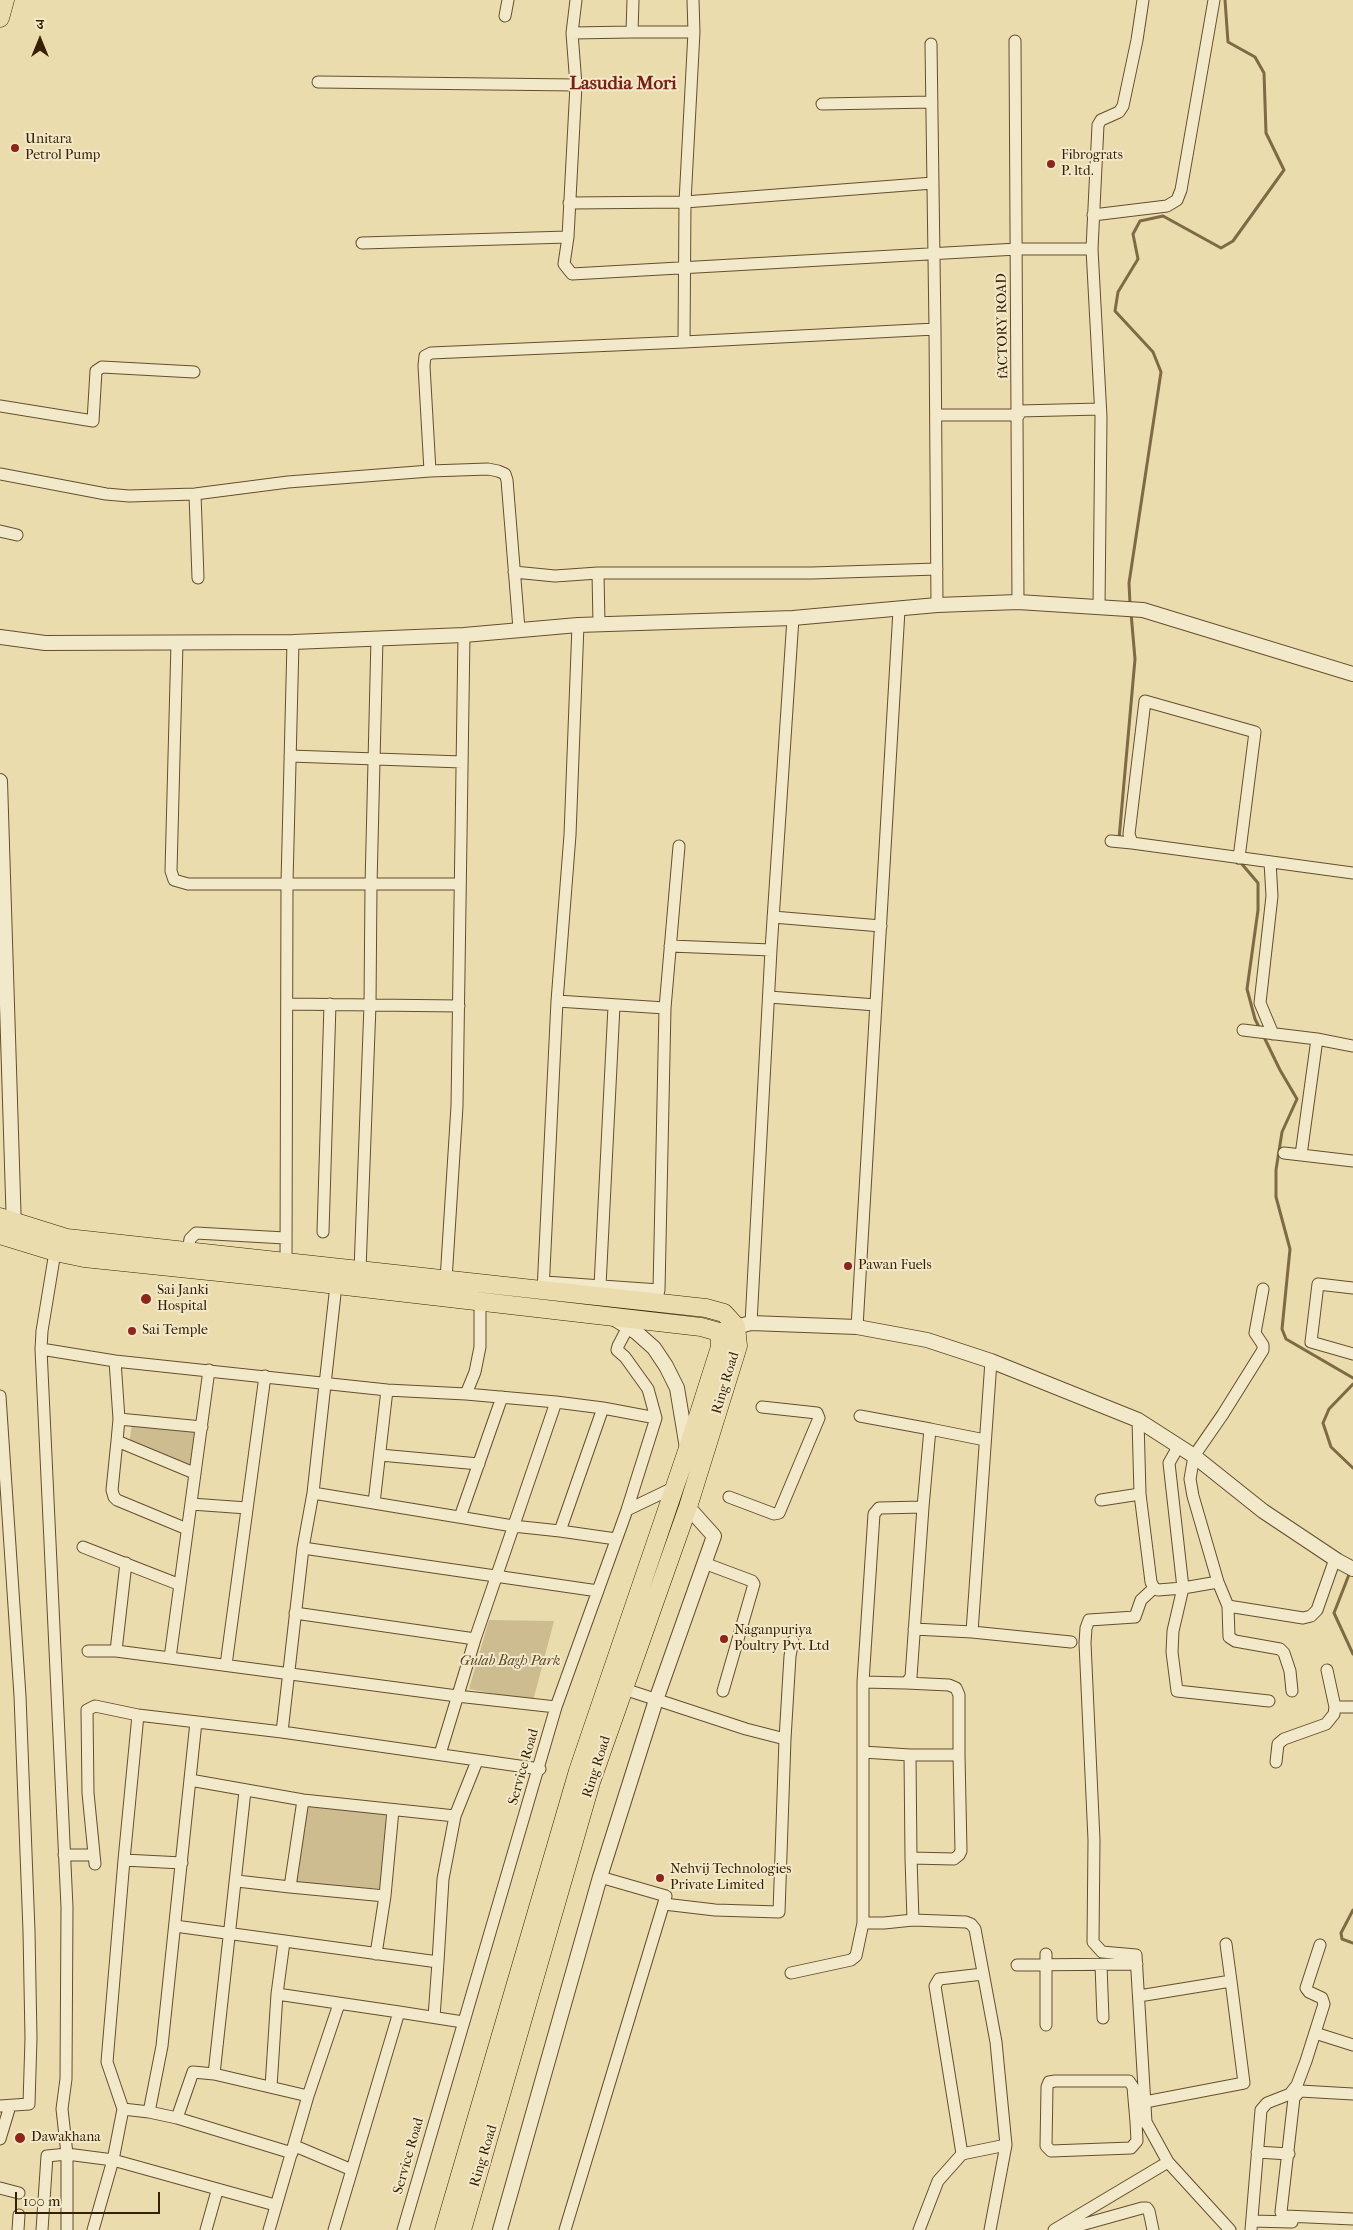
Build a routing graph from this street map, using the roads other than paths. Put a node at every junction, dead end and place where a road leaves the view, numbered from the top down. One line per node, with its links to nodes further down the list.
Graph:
1 (5, 0): 9 (main road)
2 (508, 0): 8 (street)
3 (576, 0): 12 (street)
4 (633, 0): 10 (street)
5 (693, 0): 11 (street)
6 (1143, 0): 22 (street)
7 (1214, 0): 22 (street)
8 (505, 16)
9 (0, 18)
10 (632, 32): 11 (street); 12 (street)
11 (694, 32): 20 (street)
12 (572, 33): 16 (street)
13 (931, 44): 17 (street)
14 (1016, 45): 26 (street, fACTORY ROAD)
15 (318, 82): 16 (street)
16 (576, 86): 21 (street)
17 (932, 102): 18 (street); 19 (street)
18 (822, 104)
19 (933, 183): 20 (street); 27 (street)
20 (685, 202): 21 (street); 28 (street)
21 (569, 203): 23 (street)
22 (1094, 214): 25 (street)
23 (568, 237): 24 (street); 28 (street)
24 (362, 243)
25 (1092, 248): 26 (street); 33 (street)
26 (1017, 249): 27 (street); 34 (street, fACTORY ROAD)
27 (932, 254): 28 (street); 29 (street)
28 (686, 267): 30 (street)
29 (935, 329): 30 (street); 35 (street)
30 (684, 342): 36 (street)
31 (194, 372): 32 (street)
32 (0, 406)
33 (1100, 409): 34 (street); 47 (street)
34 (1019, 413): 35 (street); 45 (street, fACTORY ROAD)
35 (936, 415): 41 (street)
36 (430, 471): 38 (street); 42 (street)
37 (0, 474): 38 (street)
38 (195, 494): 44 (street)
39 (0, 531): 40 (street)
40 (17, 535)
41 (938, 569): 43 (street); 46 (street)
42 (514, 572): 43 (street); 52 (street)
43 (598, 573): 50 (street)
44 (198, 578)
45 (1018, 602): 46 (street); 47 (street)
46 (937, 605): 48 (street)
47 (1099, 607): 58 (street)
48 (899, 610): 49 (street); 71 (street)
49 (793, 618): 50 (street); 70 (street)
50 (599, 624): 51 (street)
51 (578, 625): 52 (street); 75 (street)
52 (519, 629): 53 (street)
53 (464, 635): 55 (street); 61 (street)
54 (0, 638): 57 (street)
55 (377, 638): 56 (street); 60 (street)
56 (293, 642): 57 (street); 59 (street)
57 (177, 643): 67 (street)
58 (1353, 674)
59 (290, 756): 60 (street); 67 (street)
60 (374, 759): 61 (street); 69 (street)
61 (462, 762): 68 (street)
62 (0, 781): 90 (street)
63 (680, 846): 72 (street)
64 (1239, 858): 64 (street); 65 (street)
65 (1270, 862): 66 (street); 84 (street)
66 (1353, 873)
67 (287, 883): 69 (street); 76 (street)
68 (460, 884): 69 (street); 80 (street)
69 (371, 885): 79 (street)
70 (774, 917): 71 (street); 73 (street)
71 (881, 926): 78 (street)
72 (670, 946): 73 (street); 82 (street)
73 (771, 950): 74 (street)
74 (769, 997): 78 (street); 107 (street)
75 (557, 1001): 81 (street); 100 (street)
76 (287, 1004): 77 (street); 93 (street)
77 (330, 1004): 79 (street); 91 (street)
78 (876, 1004): 108 (street)
79 (370, 1005): 80 (street); 97 (street)
80 (458, 1006): 98 (street)
81 (614, 1006): 82 (street); 101 (street)
82 (666, 1008): 104 (street)
83 (1243, 1030): 84 (street)
84 (1265, 1033): 85 (street)
85 (1317, 1039): 86 (street); 88 (street)
86 (1353, 1046)
87 (1284, 1153): 88 (street)
88 (1301, 1155): 89 (street)
89 (1353, 1161)
90 (7, 1219): 92 (street); 95 (main road)
91 (323, 1232)
92 (7, 1237): 94 (main road)
93 (285, 1238): 95 (street); 96 (street)
94 (55, 1252): 99 (main road); 110 (street)
95 (188, 1252): 96 (main road)
96 (286, 1262): 97 (main road)
97 (360, 1270): 98 (main road)
98 (446, 1280): 100 (main road)
99 (336, 1285): 105 (main road); 116 (street)
100 (544, 1286): 101 (street); 104 (main road)
101 (600, 1286): 104 (street)
102 (1353, 1288): 111 (street)
103 (1263, 1289): 135 (street)
104 (658, 1296): 107 (main road)
105 (480, 1302): 106 (main road); 118 (street)
106 (621, 1323): 109 (main road); 125 (street); 133 (street)
107 (744, 1324): 108 (street); 109 (street); 145 (main road, Ring Road)
108 (857, 1326): 113 (street)
109 (719, 1332): 133 (main road, Ring Road)
110 (41, 1349): 112 (street); 206 (street)
111 (1353, 1354)
112 (115, 1361): 114 (street); 126 (street)
113 (991, 1361): 127 (street); 130 (street)
114 (209, 1370): 115 (street); 128 (street)
115 (265, 1376): 116 (street); 147 (street)
116 (326, 1383): 117 (street); 139 (street)
117 (387, 1390): 118 (street); 134 (street)
118 (466, 1394): 120 (street)
119 (0, 1396): 246 (street)
120 (502, 1397): 121 (street); 136 (street)
121 (556, 1402): 123 (street); 150 (street)
122 (762, 1407): 141 (street)
123 (603, 1408): 125 (street); 152 (street)
124 (860, 1416): 129 (street)
125 (656, 1418): 148 (street, Service Road)
126 (119, 1419): 128 (street); 131 (street)
127 (1138, 1420): 132 (street); 140 (street)
128 (202, 1427): 137 (street)
129 (930, 1430): 130 (street); 146 (street)
130 (985, 1440): 169 (street)
131 (118, 1441): 137 (street); 151 (street)
132 (1178, 1447): 135 (street); 164 (street)
133 (687, 1451): 138 (main road, Ring Road)
134 (380, 1455): 136 (street); 143 (street)
135 (1194, 1456): 156 (street); 161 (street)
136 (479, 1464): 149 (street)
137 (194, 1473): 144 (street)
138 (675, 1487): 148 (street); 280 (main road, Ring Road)
139 (313, 1493): 143 (street); 155 (street)
140 (1140, 1494): 142 (street); 163 (street)
141 (729, 1498)
142 (1101, 1500)
143 (374, 1503): 149 (street)
144 (191, 1504): 147 (street); 151 (street)
145 (688, 1507): 157 (street); 181 (main road, Ring Road)
146 (923, 1507): 168 (street); 179 (street)
147 (247, 1508): 176 (street)
148 (627, 1510): 153 (street, Service Road)
149 (460, 1517): 150 (street)
150 (513, 1526): 152 (street); 160 (street)
151 (187, 1529): 162 (street)
152 (560, 1531): 153 (street)
153 (616, 1539): 165 (street, Service Road)
154 (83, 1547): 158 (street)
155 (304, 1548): 160 (street); 167 (street)
156 (1336, 1560): 159 (street); 166 (street)
157 (704, 1562): 182 (street); 185 (street)
158 (126, 1563): 162 (street); 174 (street)
159 (1353, 1569)
160 (496, 1576): 165 (street); 170 (street)
161 (1218, 1582): 164 (street); 166 (street)
162 (178, 1584): 175 (street)
163 (1154, 1588): 164 (street); 225 (street)
164 (1183, 1588): 186 (street)
165 (598, 1591): 187 (street, Service Road)
166 (1228, 1606): 183 (street)
167 (295, 1613): 170 (street); 178 (street)
168 (914, 1629): 169 (street); 180 (street)
169 (972, 1632): 172 (street)
170 (475, 1639): 184 (street)
171 (793, 1641): 193 (street)
172 (1071, 1642)
173 (88, 1651): 174 (street)
174 (116, 1651): 175 (street)
175 (170, 1658): 176 (street)
176 (226, 1665): 178 (street)
177 (1327, 1670): 188 (street)
178 (288, 1673): 184 (street); 192 (street)
179 (863, 1682): 180 (street); 194 (street)
180 (906, 1683): 197 (street)
181 (624, 1690): 185 (street); 281 (main road, Ring Road)
182 (722, 1691)
183 (1292, 1691)
184 (457, 1696): 187 (street); 195 (street)
185 (656, 1700): 193 (street); 210 (street)
186 (1269, 1701)
187 (556, 1707): 200 (street, Service Road)
188 (1335, 1707): 189 (street); 199 (street)
189 (1353, 1707)
190 (138, 1715): 191 (street); 206 (street); 208 (street)
191 (196, 1722): 192 (street); 201 (street)
192 (282, 1732): 195 (street)
193 (785, 1739): 214 (street)
194 (863, 1752): 196 (street); 216 (street)
195 (440, 1754): 198 (street)
196 (910, 1755): 197 (street); 207 (street)
197 (959, 1755): 207 (street)
198 (477, 1761): 200 (street); 205 (street)
199 (1276, 1762)
200 (540, 1769): 237 (street, Service Road)
201 (190, 1780): 202 (street); 209 (street)
202 (245, 1791): 203 (street); 211 (street)
203 (303, 1800): 204 (street); 212 (street)
204 (393, 1810): 205 (street); 213 (street)
205 (455, 1816): 224 (street)
206 (64, 1855): 255 (street)
207 (911, 1858): 215 (street)
208 (124, 1860): 209 (street); 247 (street)
209 (182, 1863): 217 (street)
210 (600, 1878): 214 (street); 282 (street)
211 (236, 1881): 212 (street); 218 (street)
212 (290, 1886): 213 (street)
213 (385, 1896): 222 (street)
214 (664, 1904): 283 (street)
215 (913, 1920): 216 (street); 229 (street)
216 (863, 1923): 228 (street)
217 (175, 1926): 218 (street); 248 (street)
218 (230, 1932): 219 (street); 241 (street)
219 (284, 1942): 222 (street); 231 (street)
220 (1226, 1944): 230 (street)
221 (1320, 1945): 239 (street)
222 (376, 1954): 224 (street)
223 (1046, 1959): 226 (street); 227 (street); 238 (street)
224 (438, 1962): 235 (street)
225 (1137, 1964): 227 (street); 232 (street)
226 (1017, 1965)
227 (1101, 1965): 236 (street)
228 (791, 1973)
229 (983, 1974): 252 (street); 256 (street)
230 (1231, 1981): 232 (street); 245 (street)
231 (277, 1994): 233 (street); 242 (street)
232 (1140, 1996): 245 (street)
233 (339, 2004): 234 (street); 244 (street)
234 (399, 2012): 235 (street); 260 (street)
235 (434, 2018): 237 (street)
236 (1104, 2018)
237 (463, 2022): 279 (street, Service Road)
238 (1046, 2025)
239 (1315, 2033): 240 (street); 254 (street)
240 (1353, 2045)
241 (214, 2074): 242 (street); 249 (street)
242 (271, 2087): 244 (street)
243 (1353, 2094): 257 (street)
244 (308, 2096): 253 (street)
245 (1145, 2102): 250 (street)
246 (5, 2106): 251 (street)
247 (123, 2109): 248 (street); 258 (street)
248 (150, 2112): 249 (street)
249 (177, 2118): 253 (street)
250 (1141, 2122): 250 (street); 259 (street)
251 (0, 2139)
252 (1006, 2145): 256 (street); 285 (street)
253 (293, 2150): 260 (street); 264 (street)
254 (1257, 2152): 257 (street); 270 (street)
255 (67, 2154): 258 (street); 273 (street); 274 (street)
256 (962, 2154): 284 (street)
257 (1288, 2154): 268 (street)
258 (113, 2160): 262 (street); 275 (street)
259 (1168, 2162): 265 (street); 290 (street)
260 (352, 2170): 278 (street)
261 (0, 2188): 263 (street)
262 (217, 2191): 264 (street); 276 (street)
263 (19, 2193)
264 (275, 2205): 277 (street)
265 (1094, 2206): 267 (street); 286 (street)
266 (19, 2214): 272 (street)
267 (1101, 2218): 287 (street); 288 (street); 289 (street)
268 (1353, 2219)
269 (1353, 2224): 271 (street)
270 (1251, 2226): 271 (street)
271 (1284, 2226)
272 (18, 2230)
273 (42, 2230)
274 (67, 2230)
275 (93, 2230)
276 (206, 2230)
277 (269, 2230)
278 (334, 2230)
279 (403, 2230)
280 (444, 2230)
281 (462, 2230)
282 (500, 2230)
283 (565, 2230)
284 (919, 2230)
285 (990, 2230)
286 (1054, 2230)
287 (1063, 2230)
288 (1105, 2230)
289 (1154, 2230)
290 (1230, 2230)

